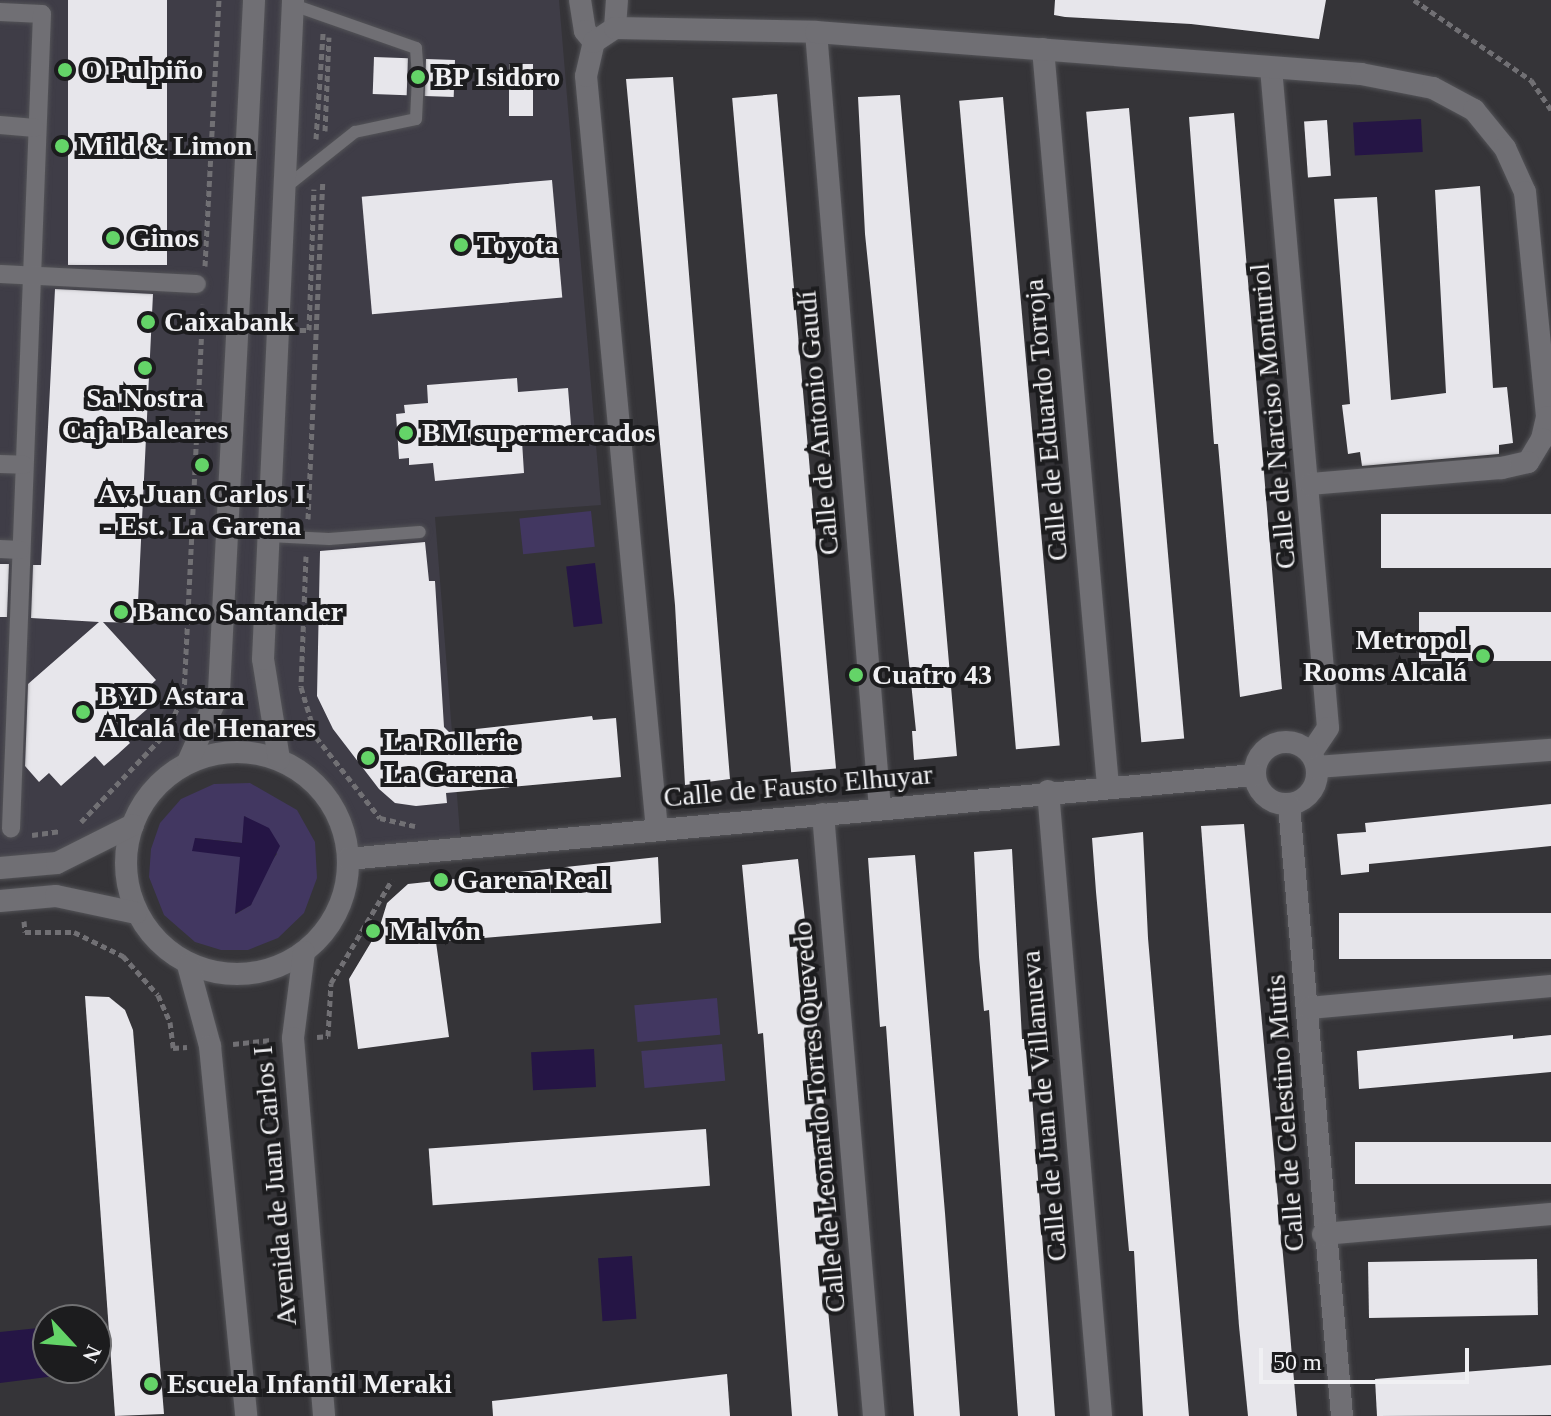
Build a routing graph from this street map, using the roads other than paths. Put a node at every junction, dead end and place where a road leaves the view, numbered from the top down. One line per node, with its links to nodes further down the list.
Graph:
1 (254, 0): 27 (street)
2 (580, 0): 8 (street)
3 (617, 0): 6 (street)
4 (293, 2): 13 (street); 13 (lane)
5 (0, 12): 12 (street)
6 (615, 28): 7 (street); 8 (street)
7 (816, 32): 9 (street); 32 (street, Calle de Antonio Gaudí)
8 (594, 42): 35 (street)
9 (1043, 49): 10 (street); 29 (street, Calle de Eduardo Torroja)
10 (1271, 68): 19 (street, Calle de Narciso Monturiol); 19 (street)
11 (0, 125): 12 (street)
12 (35, 128): 15 (street)
13 (287, 186): 21 (street)
14 (0, 274): 15 (street)
15 (28, 276): 16 (street); 18 (street)
16 (202, 286)
17 (0, 464): 18 (street)
18 (24, 465): 23 (street)
19 (1311, 484): 26 (street, Calle de Narciso Monturiol)
20 (420, 532): 21 (lane)
21 (269, 536): 25 (street)
22 (0, 549): 23 (street)
23 (20, 550): 36 (street)
24 (1551, 750): 26 (street)
25 (279, 759): 27 (street); 37 (street)
26 (1314, 760): 28 (street); 31 (street)
27 (188, 762): 34 (street)
28 (1254, 775): 29 (street, Calle de Fausto Elhuyar); 31 (street)
29 (1108, 786): 30 (street, Calle de Fausto Elhuyar)
30 (1048, 791): 32 (street, Calle de Fausto Elhuyar); 50 (street, Calle de Juan de Villanueva)
31 (1289, 805): 44 (street, Calle de Celestino Mutis)
32 (880, 809): 33 (street, Calle de Fausto Elhuyar)
33 (823, 814): 35 (street, Calle de Fausto Elhuyar); 49 (street, Calle de Leonardo Torres Quevedo)
34 (133, 825): 38 (street); 40 (street)
35 (657, 830): 37 (street, Calle de Fausto Elhuyar)
36 (19, 832)
37 (348, 859): 41 (street)
38 (0, 868)
39 (0, 901): 40 (street)
40 (136, 913): 42 (street)
41 (304, 952): 42 (street); 48 (street, Avenida de Juan Carlos I)
42 (188, 965): 47 (street, Avenida de Juan Carlos I)
43 (1551, 986): 44 (street)
44 (1309, 1008): 46 (street, Calle de Celestino Mutis)
45 (1551, 1214): 46 (street)
46 (1323, 1234): 51 (street, Calle de Celestino Mutis)
47 (246, 1416)
48 (324, 1416)
49 (874, 1416)
50 (1101, 1416)
51 (1342, 1416)

